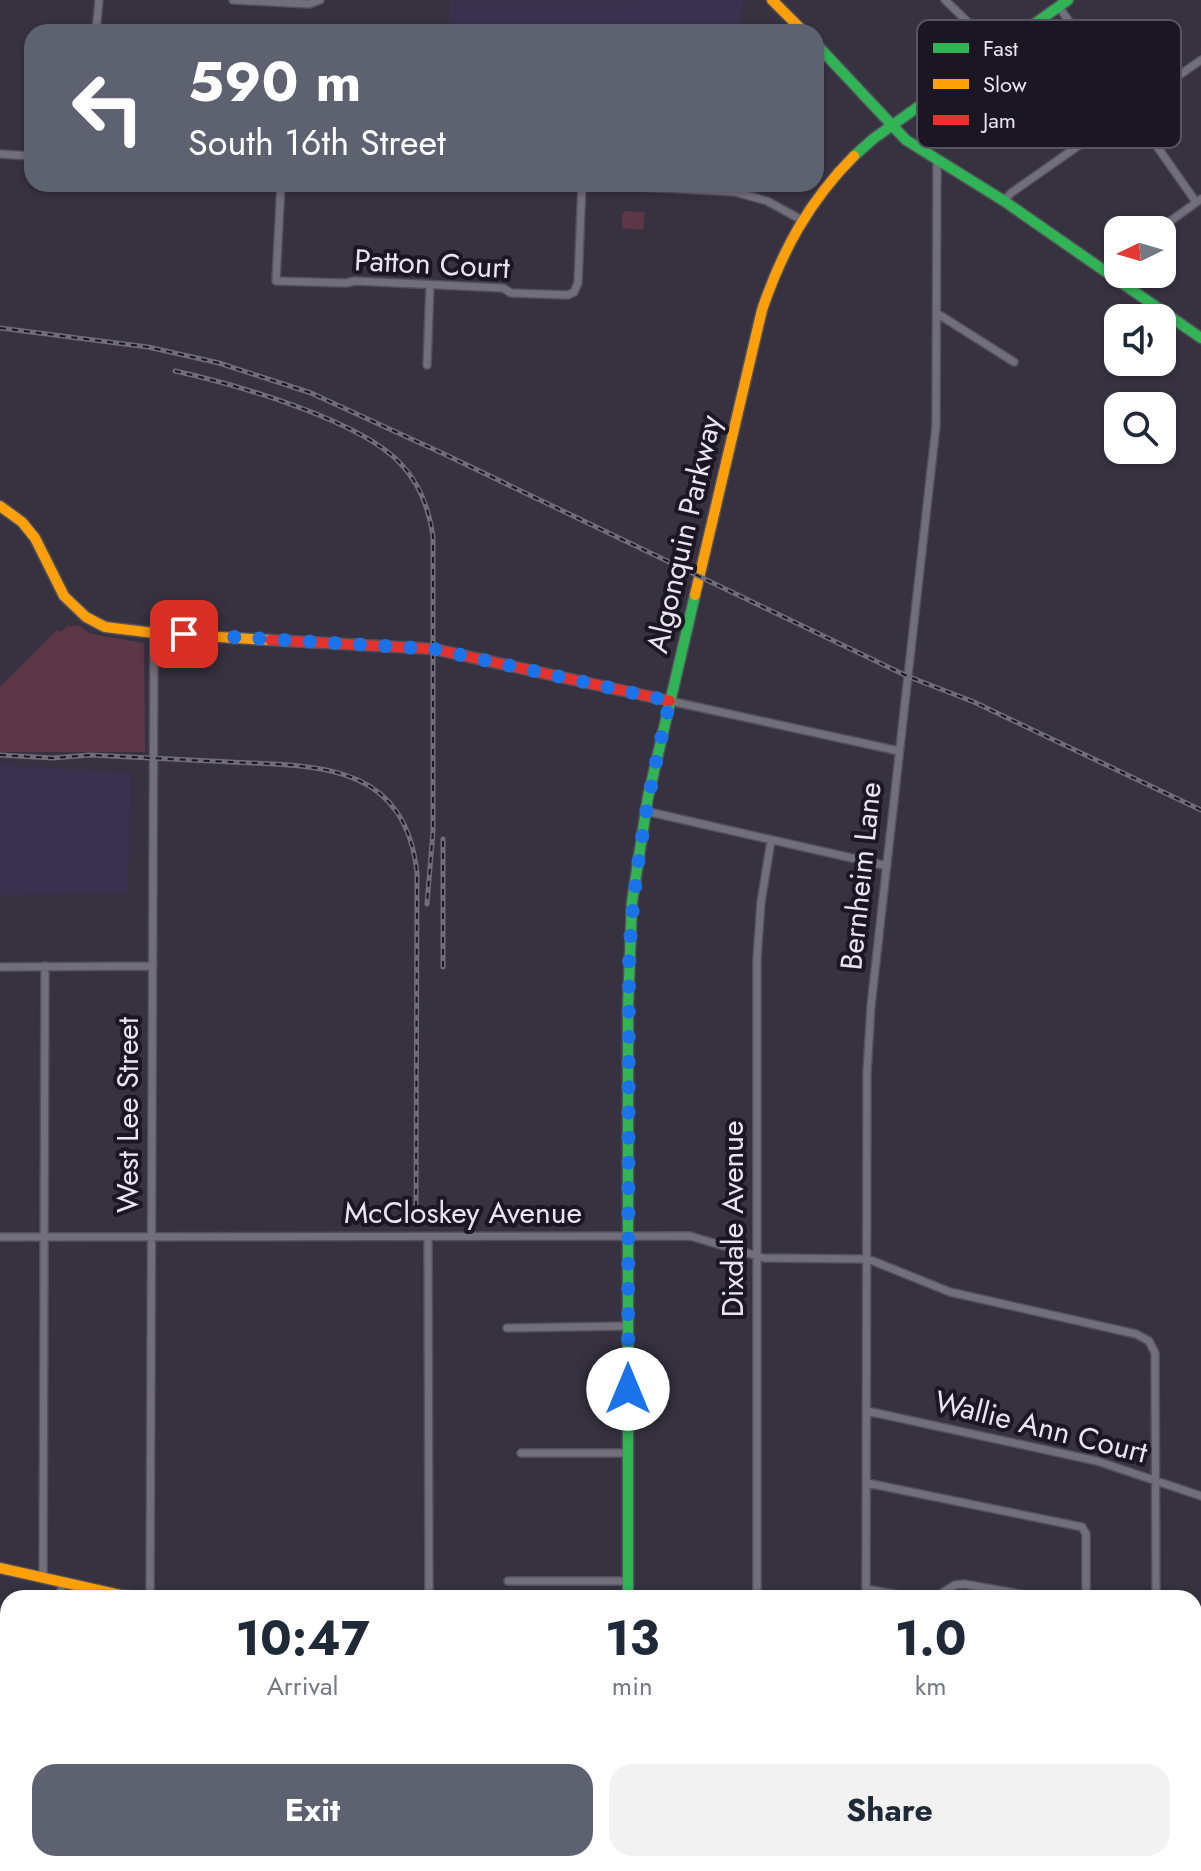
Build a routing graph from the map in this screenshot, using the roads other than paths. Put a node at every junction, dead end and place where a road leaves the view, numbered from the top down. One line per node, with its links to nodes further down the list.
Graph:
1 (99, 0): 10 (street)
2 (233, 0): 3 (street)
3 (320, 0)
4 (772, 0): 11 (main road)
5 (945, 0): 7 (street)
6 (1063, 3): 8 (main road, Algonquin Parkway); 9 (street)
7 (966, 20)
8 (1039, 20)
9 (1074, 20)
10 (97, 24)
11 (796, 24)
12 (824, 52): 16 (main road)
13 (1201, 60): 14 (street)
14 (1181, 74)
15 (917, 108): 16 (main road, Algonquin Parkway)
16 (892, 126): 17 (main road); 24 (main road, Algonquin Parkway)
17 (917, 147)
18 (918, 148): 23 (main road)
19 (1075, 148): 29 (street)
20 (1159, 148): 30 (street)
21 (0, 154): 22 (street)
22 (24, 156)
23 (937, 161): 29 (main road); 36 (street, Bernheim Lane)
24 (824, 191)
25 (281, 192): 34 (street, Patton Court)
26 (584, 192): 34 (street, Patton Court)
27 (735, 192): 32 (street)
28 (823, 192): 32 (main road, Algonquin Parkway)
29 (1004, 201): 33 (main road)
30 (1198, 201): 31 (street)
31 (1176, 217)
32 (800, 219): 42 (main road, Algonquin Parkway)
33 (1104, 268)
34 (430, 285): 39 (street)
35 (1132, 288): 37 (main road)
36 (938, 314): 38 (street); 43 (street, Bernheim Lane)
37 (1201, 338)
38 (1014, 362)
39 (427, 365)
40 (0, 506): 41 (main road)
41 (154, 633): 42 (main road); 48 (street, West Lee Street)
42 (670, 701): 43 (street); 44 (main road, Algonquin Parkway)
43 (899, 751): 46 (street, Bernheim Lane)
44 (645, 811): 45 (street); 54 (main road, Algonquin Parkway)
45 (771, 841): 46 (street); 55 (street, Dixdale Avenue)
46 (887, 866): 56 (street, Bernheim Lane)
47 (45, 966): 48 (street); 49 (street); 51 (street)
48 (153, 966): 52 (street, West Lee Street)
49 (0, 967)
50 (0, 1237): 51 (street, McCloskey Avenue)
51 (44, 1237): 52 (street, McCloskey Avenue); 66 (street)
52 (152, 1237): 53 (street, McCloskey Avenue); 72 (street, West Lee Street)
53 (428, 1237): 54 (street, McCloskey Avenue); 73 (street)
54 (628, 1237): 55 (street, McCloskey Avenue); 57 (main road, Algonquin Parkway)
55 (757, 1256): 56 (street, McCloskey Avenue); 75 (street, Dixdale Avenue)
56 (868, 1259): 59 (street, Bernheim Lane); 62 (street, McCloskey Avenue)
57 (628, 1326): 58 (street); 61 (main road, Algonquin Parkway)
58 (507, 1328)
59 (867, 1411): 62 (street, Wallie Ann Court); 63 (street, Bernheim Lane)
60 (521, 1453): 61 (street)
61 (628, 1453): 68 (main road, Algonquin Parkway)
62 (1156, 1479): 64 (street, Wallie Ann Court); 80 (street)
63 (867, 1483): 76 (street, Bernheim Lane); 79 (street)
64 (1201, 1496)
65 (0, 1568): 66 (main road)
66 (43, 1578): 69 (main road)
67 (508, 1581): 68 (street)
68 (628, 1581): 74 (main road, Algonquin Parkway)
69 (63, 1582): 70 (street); 71 (main road)
70 (61, 1590)
71 (106, 1590)
72 (149, 1590)
73 (429, 1590)
74 (628, 1590)
75 (757, 1590)
76 (866, 1590)
77 (947, 1590): 78 (street)
78 (998, 1590)
79 (1086, 1590)
80 (1156, 1590)

